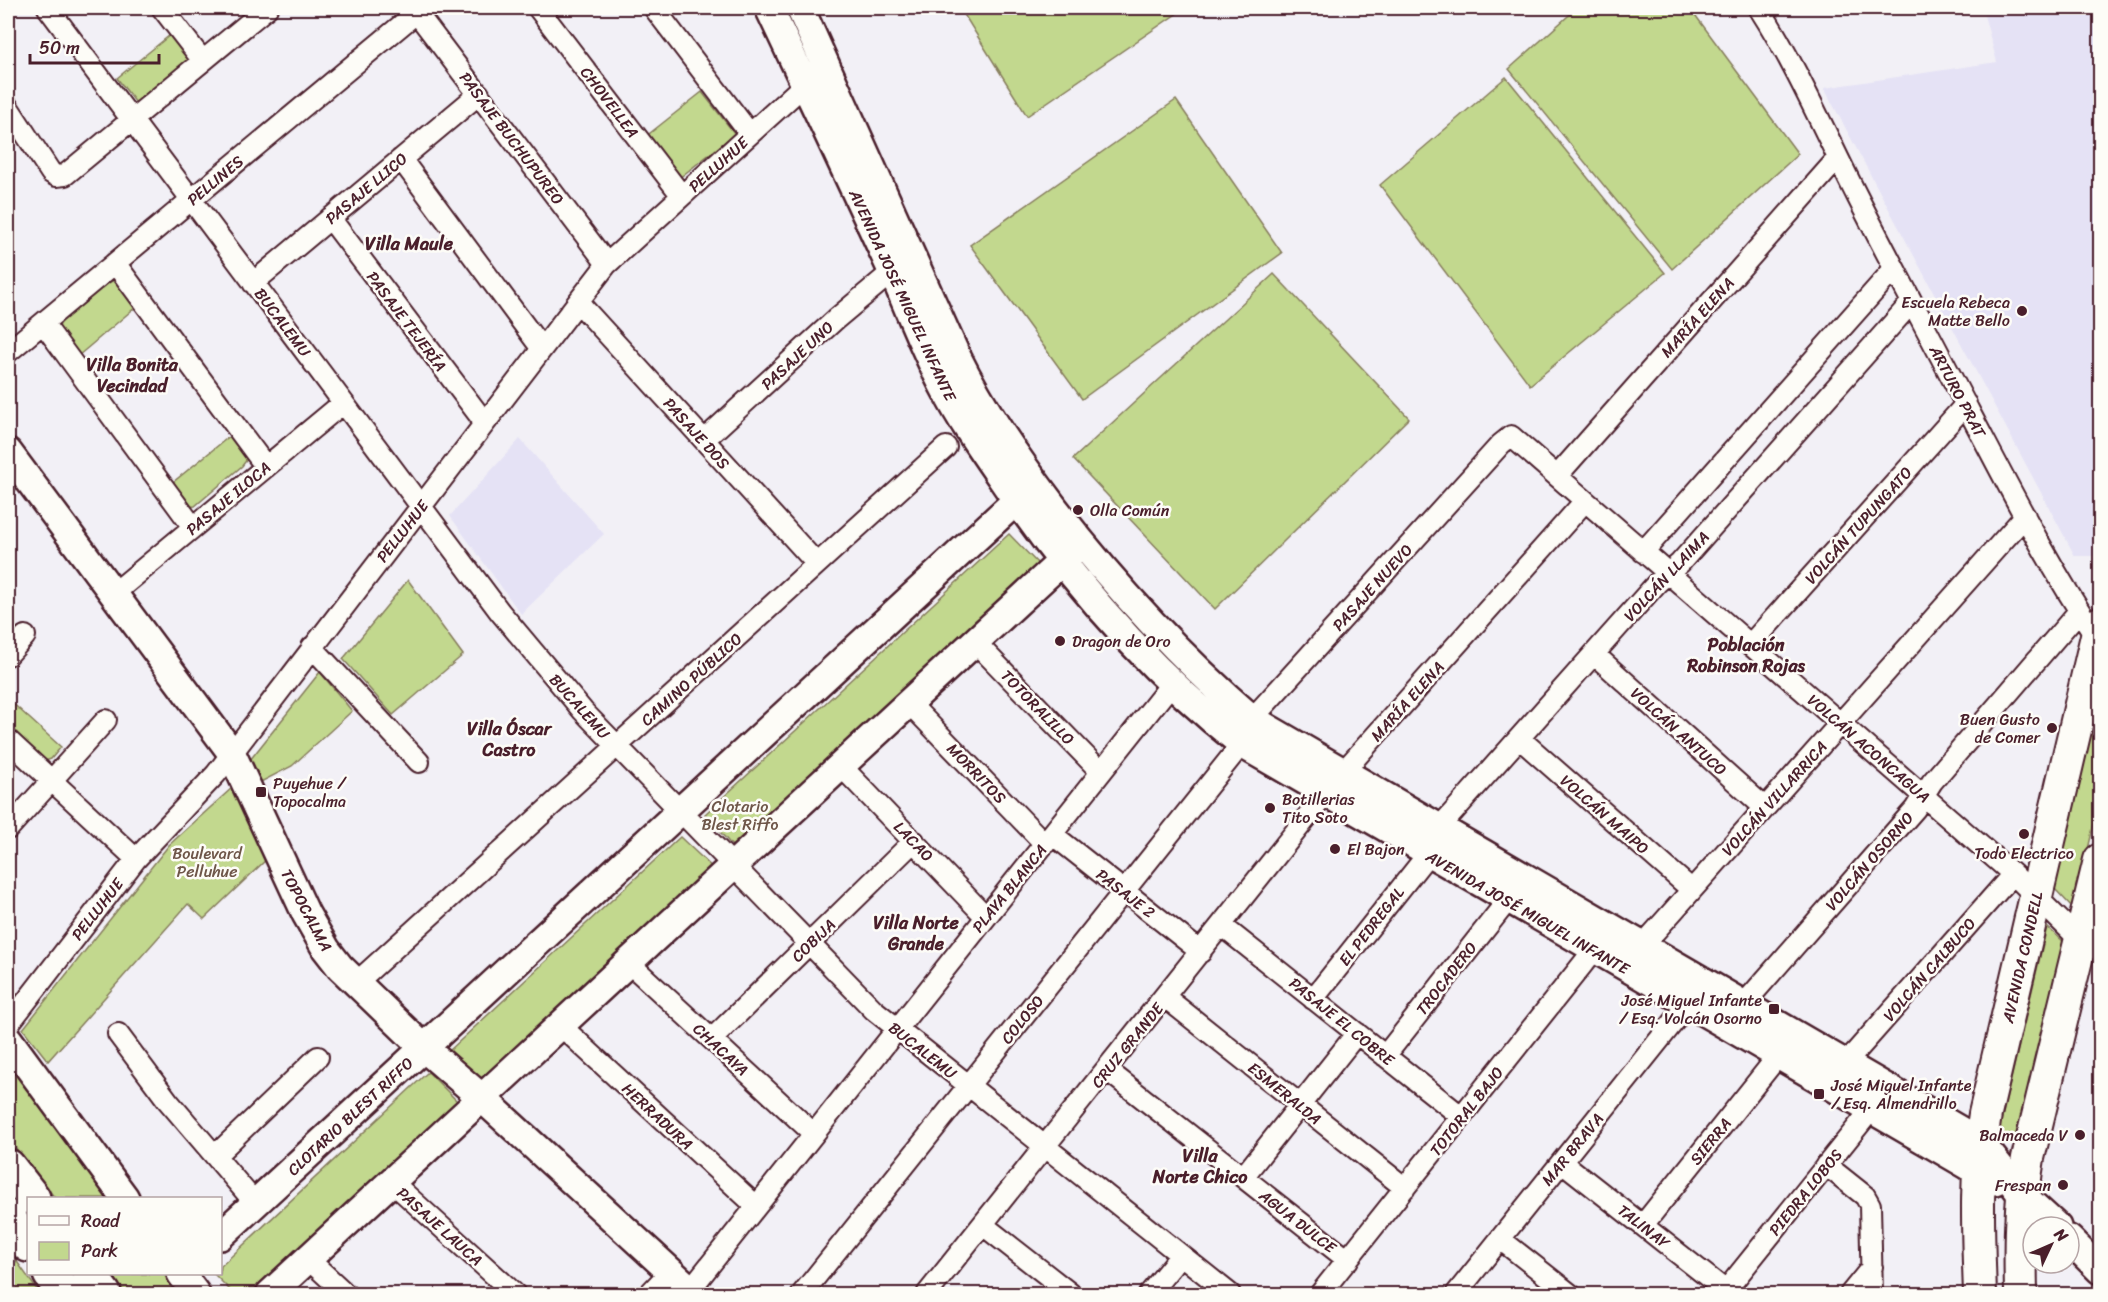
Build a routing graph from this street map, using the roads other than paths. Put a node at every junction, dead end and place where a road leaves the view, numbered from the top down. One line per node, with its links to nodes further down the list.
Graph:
1 (48, 8): 15 (street, BUCALEMU)
2 (162, 8): 10 (street)
3 (267, 8): 10 (street)
4 (538, 8): 19 (street, CHOVELLEA)
5 (654, 8): 16 (street)
6 (769, 8): 12 (street, AVENIDA JOSÉ MIGUEL INFANTE)
7 (800, 8): 11 (street, AVENIDA JOSÉ MIGUEL INFANTE)
8 (1759, 8): 18 (street, ARTURO PRAT)
9 (417, 9): 13 (street, PASAJE BUCHUPUREO); 20 (street, PELLINES)
10 (203, 61): 15 (street)
11 (829, 69): 12 (street, PELLUHUE); 41 (street, AVENIDA JOSÉ MIGUEL INFANTE)
12 (805, 84): 16 (street, PELLUHUE); 25 (street, AVENIDA JOSÉ MIGUEL INFANTE)
13 (479, 94): 17 (street, PASAJE LLICO); 23 (street, PASAJE BUCHUPUREO)
14 (8, 107): 15 (street)
15 (132, 120): 20 (street, BUCALEMU)
16 (750, 134): 19 (street, PELLUHUE)
17 (401, 159): 21 (street, PASAJE LLICO); 30 (street)
18 (1838, 159): 24 (street, ARTURO PRAT); 40 (street, MARÍA ELENA)
19 (682, 196): 23 (street, PELLUHUE)
20 (191, 200): 22 (street, PELLINES); 26 (street, BUCALEMU)
21 (330, 218): 26 (street, PASAJE LLICO); 34 (street, PASAJE TEJERÍA)
22 (115, 263): 29 (street, PELLINES); 39 (street)
23 (607, 264): 27 (street, PELLUHUE)
24 (1894, 269): 28 (street, ARTURO PRAT); 47 (street, VOLCÁN LLAIMA)
25 (892, 272): 36 (street, PASAJE UNO); 41 (street, AVENIDA JOSÉ MIGUEL INFANTE)
26 (253, 283): 32 (street, BUCALEMU)
27 (578, 302): 30 (street, PELLUHUE); 36 (street, PASAJE DOS)
28 (1911, 303): 33 (street, ARTURO PRAT); 50 (street, VOLCÁN LLAIMA)
29 (43, 323): 31 (street, PELLINES); 45 (street)
30 (542, 349): 34 (street, PELLUHUE)
31 (8, 352)
32 (343, 403): 39 (street, PASAJE ILOCA); 43 (street, BUCALEMU)
33 (1966, 404): 44 (street, ARTURO PRAT); 55 (street, VOLCÁN TUPUNGATO)
34 (485, 423): 43 (street, PELLUHUE)
35 (1511, 436): 40 (street, VOLCÁN ACONCAGUA); 63 (street, PASAJE NUEVO)
36 (704, 440): 49 (street, PASAJE DOS)
37 (946, 447): 49 (street, CAMINO PÚBLICO)
38 (8, 452): 51 (street, TOPOCALMA)
39 (266, 467): 45 (street, PASAJE ILOCA)
40 (1557, 476): 42 (street, VOLCÁN ACONCAGUA)
41 (1026, 492): 46 (street, AVENIDA JOSÉ MIGUEL INFANTE); 48 (street, AVENIDA JOSÉ MIGUEL INFANTE); 76 (street, CLOTARIO BLEST RIFFO)
42 (1585, 501): 47 (street, VOLCÁN ACONCAGUA); 71 (street, MARÍA ELENA)
43 (421, 507): 56 (street, PELLUHUE); 66 (street, BUCALEMU)
44 (2025, 516): 52 (street, ARTURO PRAT); 62 (street, VOLCÁN VILLARRICA)
45 (193, 527): 51 (street, PASAJE ILOCA)
46 (1082, 543): 48 (street); 63 (street, AVENIDA JOSÉ MIGUEL INFANTE)
47 (1643, 552): 50 (street, VOLCÁN ACONCAGUA)
48 (1061, 562): 54 (street); 59 (street, AVENIDA JOSÉ MIGUEL INFANTE)
49 (817, 564): 66 (street, CAMINO PÚBLICO)
50 (1668, 574): 55 (street, VOLCÁN ACONCAGUA); 57 (street, VOLCÁN LLAIMA)
51 (113, 594): 67 (street, TOPOCALMA)
52 (2094, 628): 74 (street, VOLCÁN OSORNO); 88 (main road, AVENIDA CONDELL)
53 (25, 636): 58 (street)
54 (975, 642): 60 (street); 70 (street, TOTORALILLO)
55 (1750, 645): 62 (street, VOLCÁN ACONCAGUA)
56 (312, 647): 67 (street, PELLUHUE); 68 (street)
57 (1594, 654): 64 (street, VOLCÁN LLAIMA); 75 (street, VOLCÁN ANTUCO)
58 (8, 655)
59 (1172, 683): 63 (street, AVENIDA JOSÉ MIGUEL INFANTE); 70 (street, PLAYA BLANCA)
60 (909, 703): 69 (street); 79 (street, MORRITOS)
61 (106, 720): 72 (street)
62 (1840, 723): 74 (street, VOLCÁN ACONCAGUA); 75 (street, VOLCÁN VILLARRICA)
63 (1247, 731): 71 (street, AVENIDA JOSÉ MIGUEL INFANTE); 73 (street, AVENIDA JOSÉ MIGUEL INFANTE); 87 (street, COLOSO)
64 (1519, 738): 77 (street, VOLCÁN LLAIMA); 86 (street, VOLCÁN MAIPO)
65 (8, 740): 72 (street)
66 (616, 746): 76 (street, BUCALEMU); 99 (street, CAMINO PÚBLICO)
67 (231, 752): 82 (street, PELLUHUE); 99 (street, TOPOCALMA)
68 (419, 762)
69 (842, 766): 80 (street, LACAO); 84 (street)
70 (1101, 772): 79 (street, PLAYA BLANCA)
71 (1343, 772): 73 (street, MARÍA ELENA); 77 (street, AVENIDA JOSÉ MIGUEL INFANTE)
72 (51, 781): 78 (street); 82 (street)
73 (1327, 795): 81 (street, AVENIDA JOSÉ MIGUEL INFANTE); 91 (street, CRUZ GRANDE)
74 (1924, 796): 85 (street, VOLCÁN ACONCAGUA); 103 (street, VOLCÁN OSORNO)
75 (1765, 808): 86 (street, VOLCÁN VILLARRICA)
76 (680, 812): 84 (street, BUCALEMU); 112 (street, CLOTARIO BLEST RIFFO)
77 (1439, 828): 81 (street, VOLCÁN LLAIMA); 92 (street, AVENIDA JOSÉ MIGUEL INFANTE)
78 (8, 829)
79 (1048, 839): 87 (street, PASAJE 2); 90 (street, PLAYA BLANCA)
80 (914, 841): 90 (street, LACAO); 93 (street, COBIJA)
81 (1428, 854): 89 (street, AVENIDA JOSÉ MIGUEL INFANTE); 101 (street, EL PEDREGAL)
82 (136, 859): 104 (street, PELLUHUE)
83 (2100, 860): 94 (main road)
84 (733, 866): 93 (street, BUCALEMU); 98 (street)
85 (2013, 874): 88 (street, VOLCÁN ACONCAGUA); 116 (street, VOLCÁN CALBUCO)
86 (1692, 890): 95 (street, VOLCÁN VILLARRICA)
87 (1125, 891): 97 (street, PASAJE 2); 118 (street, COLOSO)
88 (2036, 895): 94 (street, VOLCÁN ACONCAGUA); 125 (main road, AVENIDA CONDELL)
89 (1508, 900): 96 (street, AVENIDA JOSÉ MIGUEL INFANTE); 113 (street, TROCADERO)
90 (986, 917): 107 (street, PLAYA BLANCA)
91 (1222, 926): 97 (street, CRUZ GRANDE); 101 (street, PASAJE EL COBRE)
92 (1611, 928): 95 (street, AVENIDA JOSÉ MIGUEL INFANTE); 96 (street, TOTORAL BAJO)
93 (808, 945): 107 (street, BUCALEMU); 111 (street, COBIJA)
94 (2091, 945): 135 (main road)
95 (1642, 946): 103 (street, AVENIDA JOSÉ MIGUEL INFANTE)
96 (1594, 950): 102 (street, AVENIDA JOSÉ MIGUEL INFANTE); 123 (street, TOTORAL BAJO)
97 (1201, 952): 100 (street, CRUZ GRANDE)
98 (629, 963): 105 (street); 111 (street, CHACAYA)
99 (356, 983): 112 (street, TOPOCALMA)
100 (1165, 997): 117 (street, CRUZ GRANDE); 121 (street, ESMERALDA)
101 (1313, 999): 108 (street, PASAJE EL COBRE)
102 (1688, 1004): 106 (street, AVENIDA JOSÉ MIGUEL INFANTE); 128 (street, MAR BRAVA)
103 (1743, 1005): 106 (street, VOLCÁN OSORNO); 116 (street, AVENIDA JOSÉ MIGUEL INFANTE)
104 (8, 1025)
105 (561, 1026): 120 (street); 139 (street, HERRADURA)
106 (1725, 1026): 114 (street, AVENIDA JOSÉ MIGUEL INFANTE)
107 (897, 1029): 118 (street, BUCALEMU); 124 (street, PLAYA BLANCA)
108 (1357, 1033): 113 (street, PASAJE EL COBRE); 121 (street)
109 (117, 1034): 127 (street)
110 (8, 1039): 137 (street)
111 (712, 1040): 124 (street, CHACAYA)
112 (424, 1048): 120 (street, TOPOCALMA); 138 (street, CLOTARIO BLEST RIFFO)
113 (1385, 1056): 123 (street, PASAJE EL COBRE)
114 (1778, 1056): 122 (street, AVENIDA JOSÉ MIGUEL INFANTE); 144 (street, SIERRA)
115 (318, 1057): 127 (street)
116 (1845, 1064): 119 (street, AVENIDA JOSÉ MIGUEL INFANTE)
117 (1107, 1070): 126 (street, CRUZ GRANDE); 132 (street, AGUA DULCE)
118 (969, 1086): 126 (street, BUCALEMU); 166 (street, COLOSO)
119 (1888, 1089): 122 (street, PIEDRA LOBOS); 125 (street, AVENIDA JOSÉ MIGUEL INFANTE)
120 (483, 1099): 133 (street); 157 (street, TOPOCALMA)
121 (1300, 1105): 132 (street); 134 (street, ESMERALDA)
122 (1870, 1110): 129 (street, PIEDRA LOBOS); 131 (street, AVENIDA JOSÉ MIGUEL INFANTE)
123 (1461, 1116): 134 (street, TOTORAL BAJO)
124 (814, 1134): 139 (street, PLAYA BLANCA)
125 (1980, 1142): 131 (main road, AVENIDA CONDELL); 135 (street, AVENIDA JOSÉ MIGUEL INFANTE)
126 (1045, 1147): 143 (street, CRUZ GRANDE); 149 (street, BUCALEMU)
127 (215, 1156): 138 (street)
128 (1562, 1162): 144 (street, TALINAY); 146 (street, MAR BRAVA)
129 (1827, 1165): 152 (street); 158 (street, PIEDRA LOBOS)
130 (8, 1166): 136 (highway)
131 (1979, 1173): 135 (street, AVENIDA JOSÉ MIGUEL INFANTE); 176 (main road, AVENIDA CONDELL)
132 (1242, 1177): 151 (street, AGUA DULCE)
133 (392, 1182): 150 (street); 164 (street, PASAJE LAUCA)
134 (1405, 1188): 151 (street, TOTORAL BAJO)
135 (2022, 1195): 140 (main road); 141 (street, AVENIDA JOSÉ MIGUEL INFANTE)
136 (32, 1197)
137 (124, 1197)
138 (256, 1204): 145 (street, CLOTARIO BLEST RIFFO)
139 (756, 1206): 157 (street, PLAYA BLANCA)
140 (2023, 1215)
141 (2044, 1215)
142 (8, 1217): 147 (highway)
143 (983, 1225): 167 (street, CRUZ GRANDE); 168 (street)
144 (1643, 1225): 158 (street, TALINAY)
145 (222, 1234)
146 (1500, 1239): 172 (street, MAR BRAVA); 173 (street)
147 (27, 1244)
148 (2081, 1251): 153 (street)
149 (1181, 1255): 169 (street); 170 (street, BUCALEMU)
150 (308, 1259): 162 (street); 163 (street)
151 (1348, 1260): 171 (street, TOTORAL BAJO)
152 (1872, 1267): 174 (street); 175 (street)
153 (2100, 1270)
154 (51, 1275): 159 (highway)
155 (90, 1275): 160 (highway)
156 (182, 1275): 161 (street)
157 (685, 1285): 165 (street, PLAYA BLANCA)
158 (1725, 1293)
159 (65, 1294)
160 (104, 1294)
161 (196, 1294)
162 (270, 1294)
163 (346, 1294)
164 (515, 1294)
165 (649, 1294)
166 (802, 1294)
167 (927, 1294)
168 (1071, 1294)
169 (1149, 1294)
170 (1230, 1294)
171 (1320, 1294)
172 (1456, 1294)
173 (1570, 1294)
174 (1850, 1294)
175 (1872, 1294)
176 (1980, 1294)

